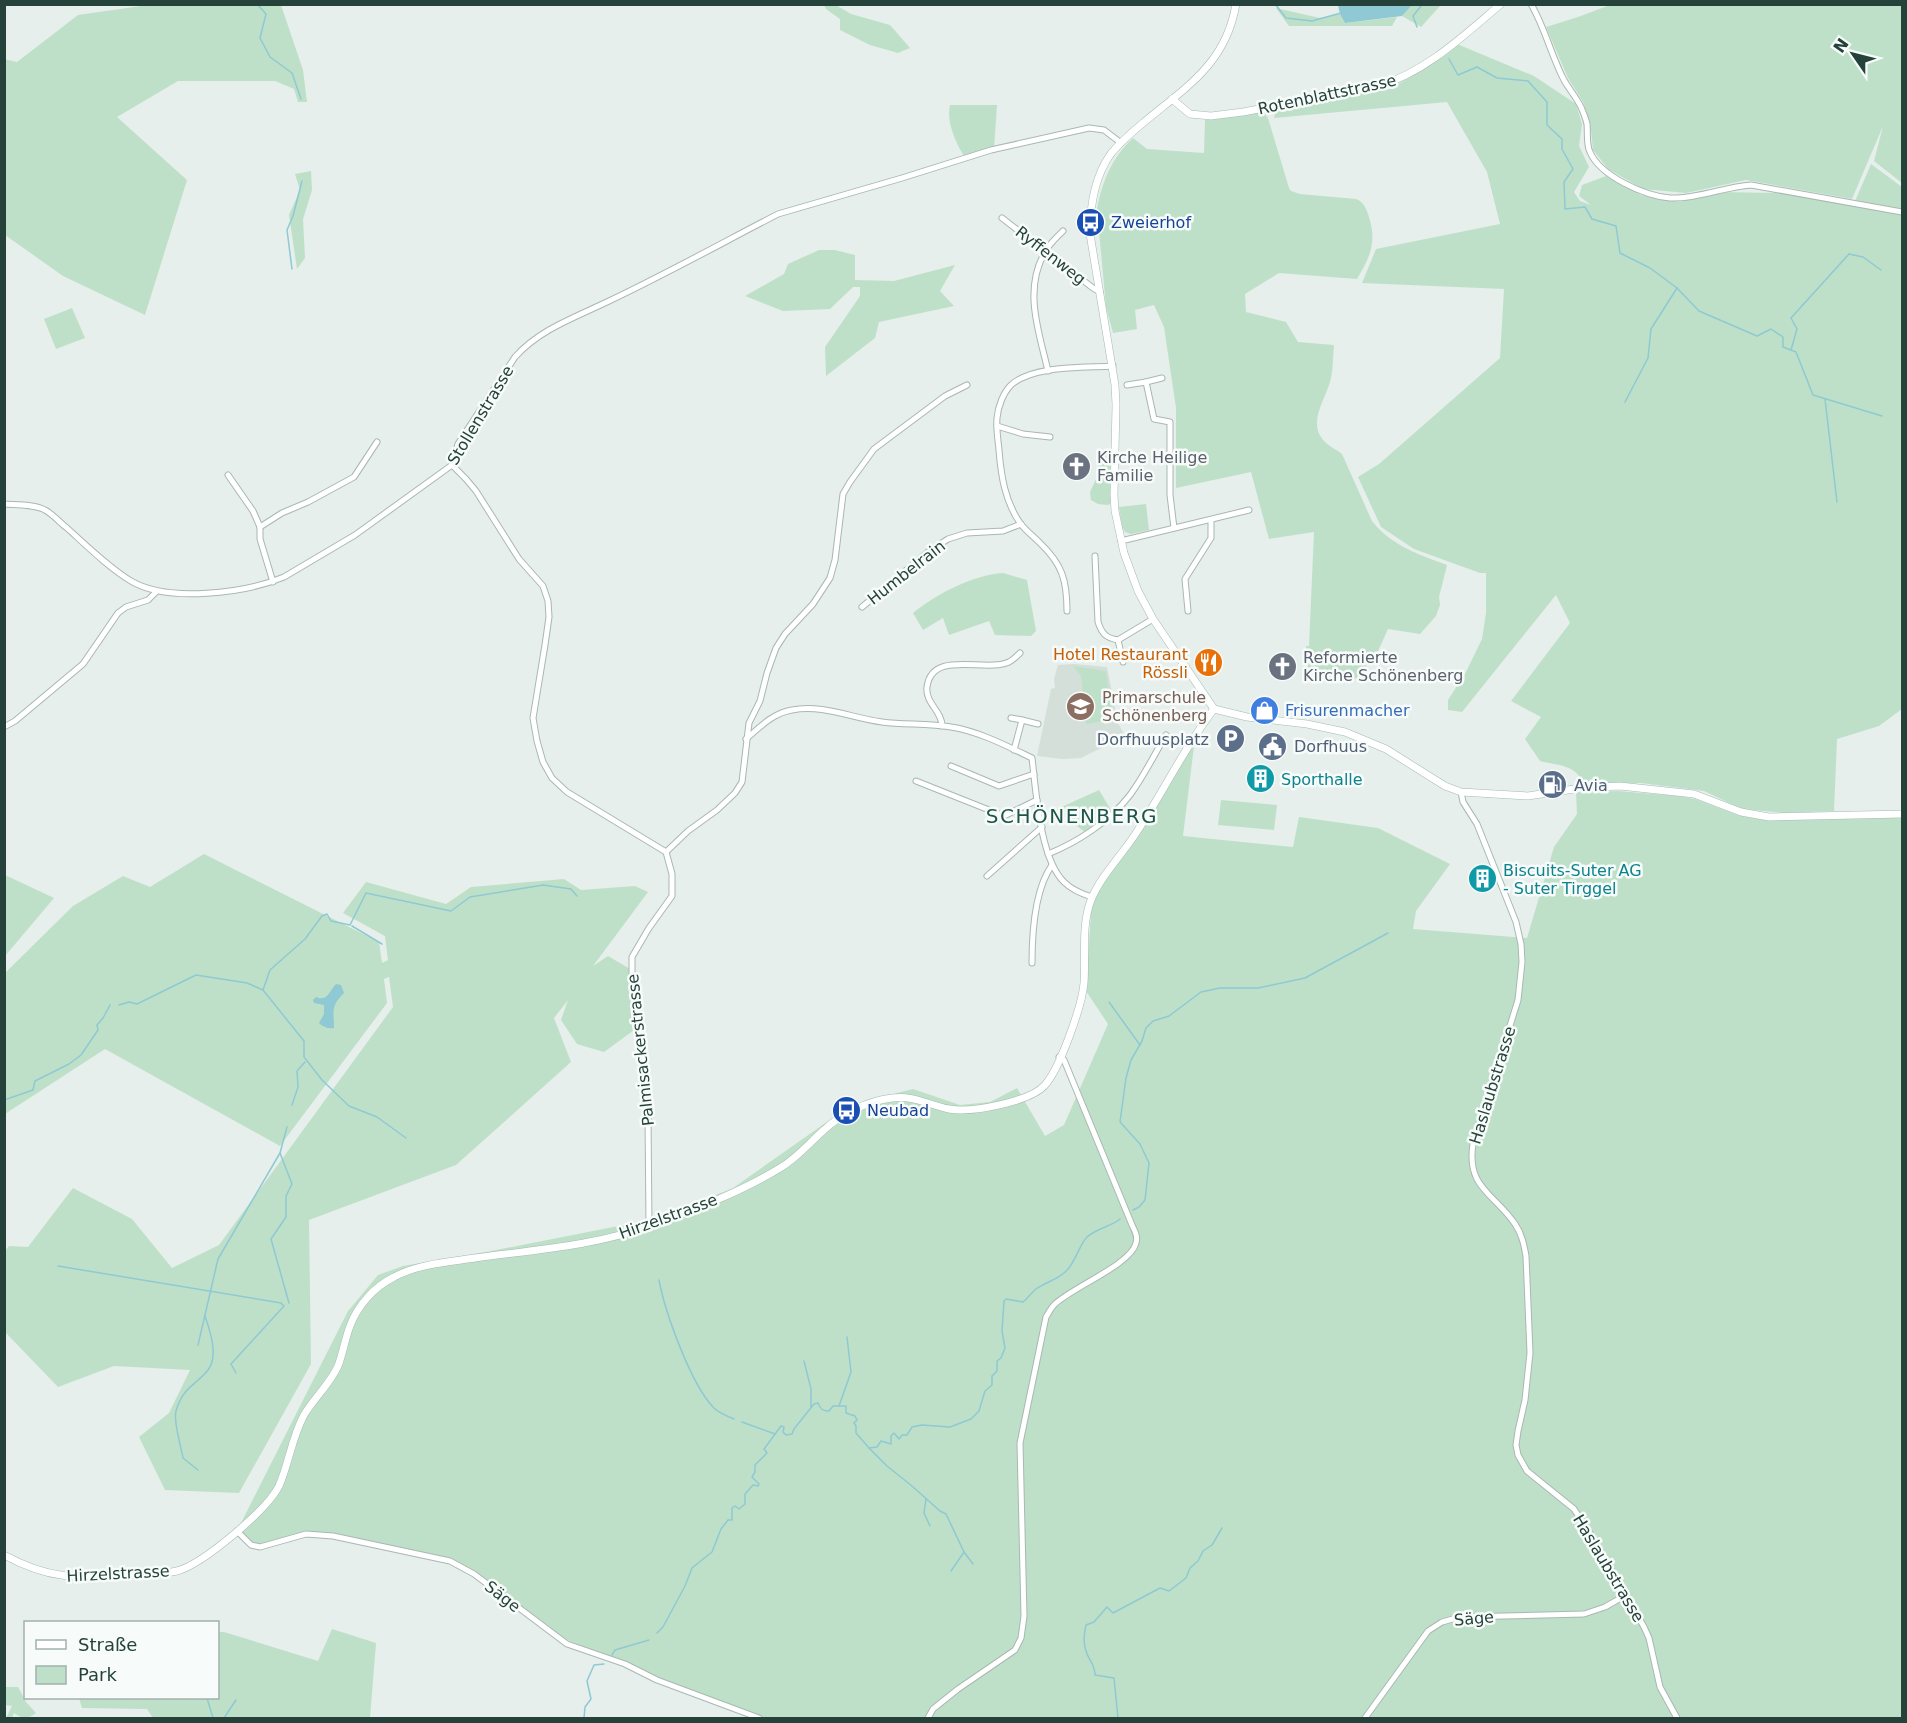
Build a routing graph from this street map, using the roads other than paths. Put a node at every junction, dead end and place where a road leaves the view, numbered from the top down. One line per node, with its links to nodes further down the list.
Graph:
1 (1236, 4): 4 (street)
2 (1501, 4): 4 (street, Rotenblattstrasse)
3 (1531, 4): 6 (street)
4 (1172, 99): 5 (street)
5 (1121, 142): 10 (street); 20 (street, Stollenstrasse)
6 (1902, 212)
7 (1002, 218): 9 (street, Ryffenweg)
8 (1063, 231): 9 (street)
9 (1046, 250): 10 (street, Ryffenweg); 12 (street)
10 (1100, 292): 11 (street)
11 (1113, 366): 12 (street); 28 (street)
12 (1048, 371): 17 (street)
13 (1162, 378): 14 (street)
14 (1146, 381): 16 (street); 27 (street)
15 (967, 385): 46 (street)
16 (1127, 385)
17 (998, 426): 18 (street); 25 (street)
18 (1050, 437)
19 (377, 442): 26 (street)
20 (452, 465): 30 (street, Stollenstrasse); 55 (street)
21 (228, 475): 26 (street)
22 (4, 504): 31 (street, Stollenstrasse)
23 (1249, 510): 24 (street)
24 (1211, 520): 27 (street); 34 (street)
25 (1021, 524): 32 (street, Humbelrain); 33 (street)
26 (260, 527): 30 (street)
27 (1174, 528): 28 (street)
28 (1121, 541): 35 (street)
29 (1095, 556): 36 (street)
30 (273, 582): 31 (street, Stollenstrasse)
31 (157, 591): 44 (street)
32 (862, 607)
33 (1067, 611)
34 (1188, 611)
35 (1153, 619): 36 (street); 39 (street)
36 (1118, 640): 38 (street)
37 (1020, 653): 43 (street)
38 (1123, 662)
39 (1214, 709): 51 (street); 59 (street, Hirzelstrasse)
40 (1011, 717): 41 (street)
41 (1022, 720): 42 (street); 47 (street)
42 (1038, 723)
43 (942, 726): 46 (street); 47 (street)
44 (4, 727)
45 (1166, 735): 56 (street)
46 (746, 739): 55 (street)
47 (1014, 750): 49 (street)
48 (951, 766): 49 (street)
49 (1034, 774): 52 (street)
50 (916, 781): 52 (street)
51 (1461, 792): 53 (street); 65 (street, Haslaubstrasse)
52 (1037, 800): 54 (street)
53 (1902, 814)
54 (1042, 827): 56 (street); 58 (street)
55 (666, 852): 62 (street, Palmisackerstrasse)
56 (1048, 854): 57 (street)
57 (1052, 865): 59 (street); 60 (street)
58 (987, 876)
59 (1092, 897): 61 (street, Hirzelstrasse)
60 (1032, 963)
61 (1059, 1057): 62 (street, Hirzelstrasse); 67 (street)
62 (649, 1226): 63 (street, Hirzelstrasse)
63 (237, 1531): 64 (street, Hirzelstrasse); 66 (street, Säge)
64 (4, 1555)
65 (1626, 1595): 68 (street, Säge); 69 (street, Haslaubstrasse)
66 (759, 1719)
67 (928, 1719)
68 (1365, 1719)
69 (1677, 1719)

